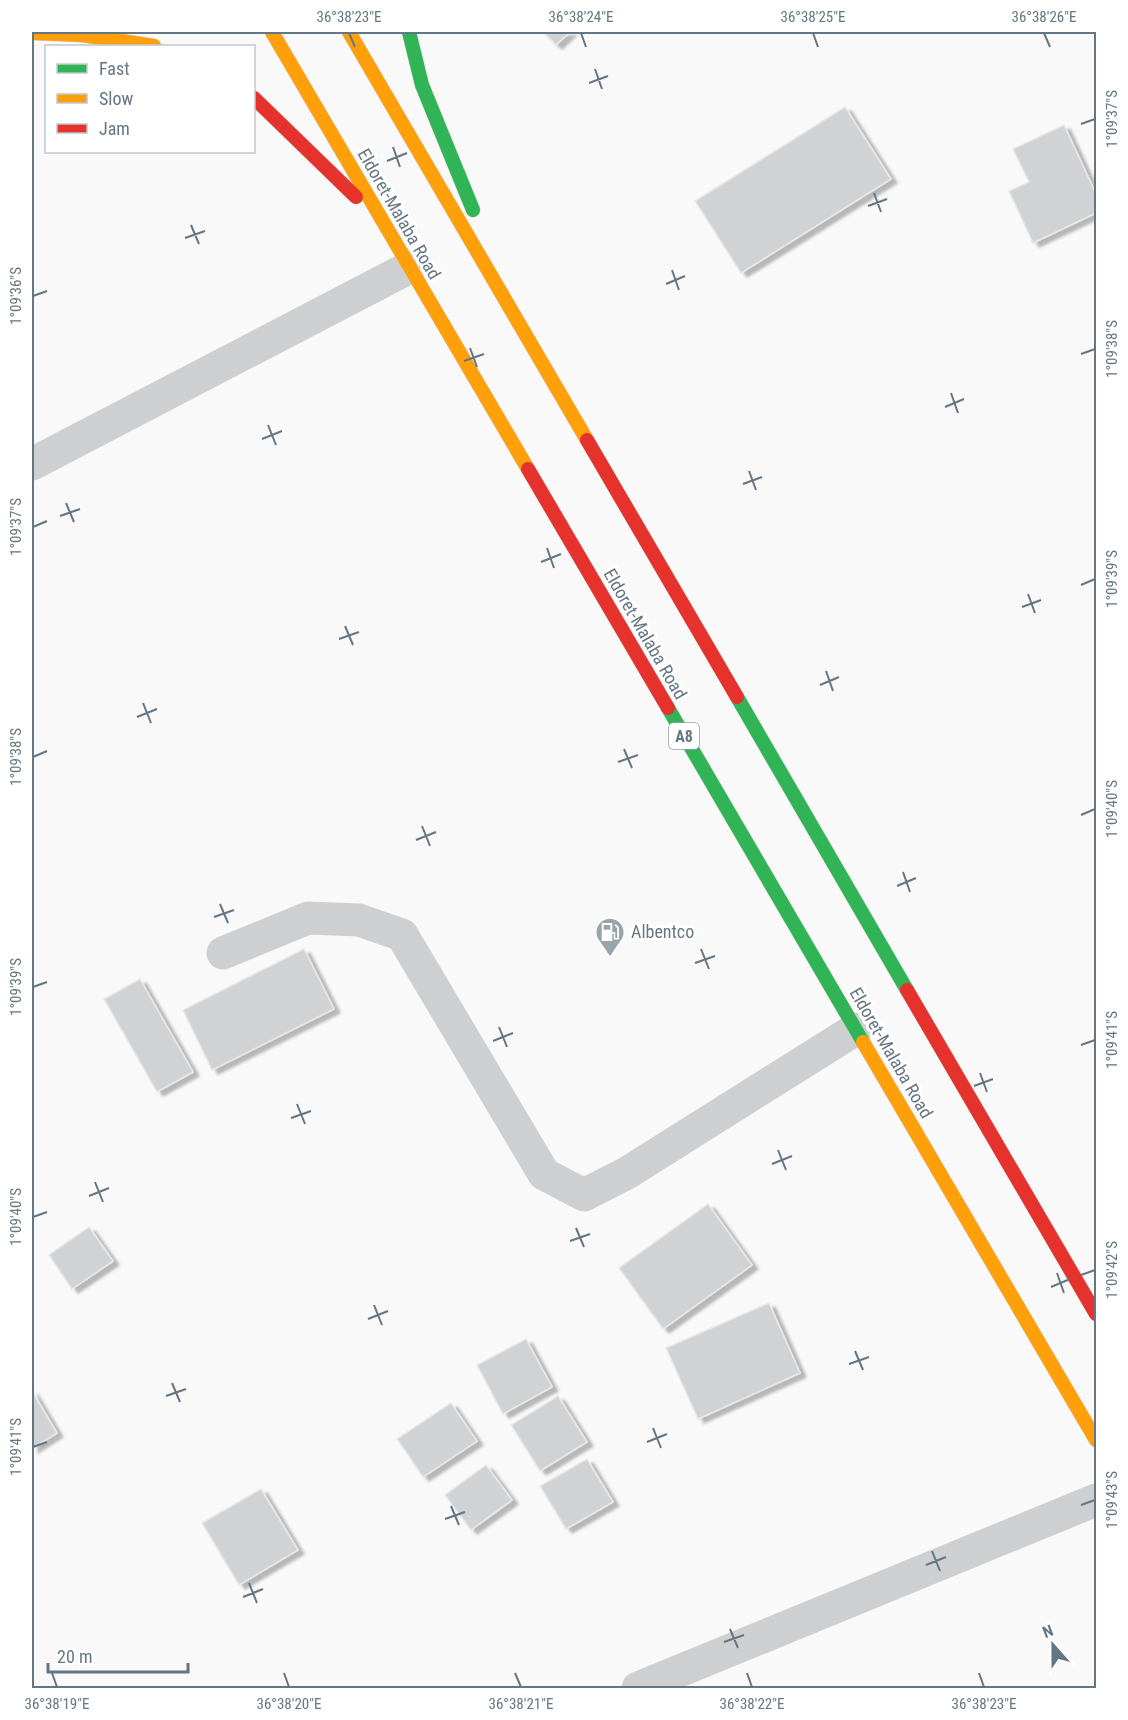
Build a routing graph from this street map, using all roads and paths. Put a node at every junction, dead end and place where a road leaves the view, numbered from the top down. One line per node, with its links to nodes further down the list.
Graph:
1 (272, 32): 7 (highway, Eldoret-Malaba Road / A8)
2 (349, 32): 9 (highway)
3 (410, 32): 9 (highway)
4 (32, 33): 5 (highway)
5 (150, 45)
6 (255, 99): 7 (highway)
7 (387, 228): 8 (highway, Eldoret-Malaba Road / A8)
8 (410, 267): 10 (street); 12 (highway, Eldoret-Malaba Road / A8)
9 (515, 317): 13 (highway)
10 (32, 464)
11 (223, 953): 12 (street)
12 (856, 1029): 14 (highway, Eldoret-Malaba Road / A8)
13 (1096, 1314)
14 (1096, 1440)
15 (1096, 1500): 16 (street)
16 (638, 1689)

